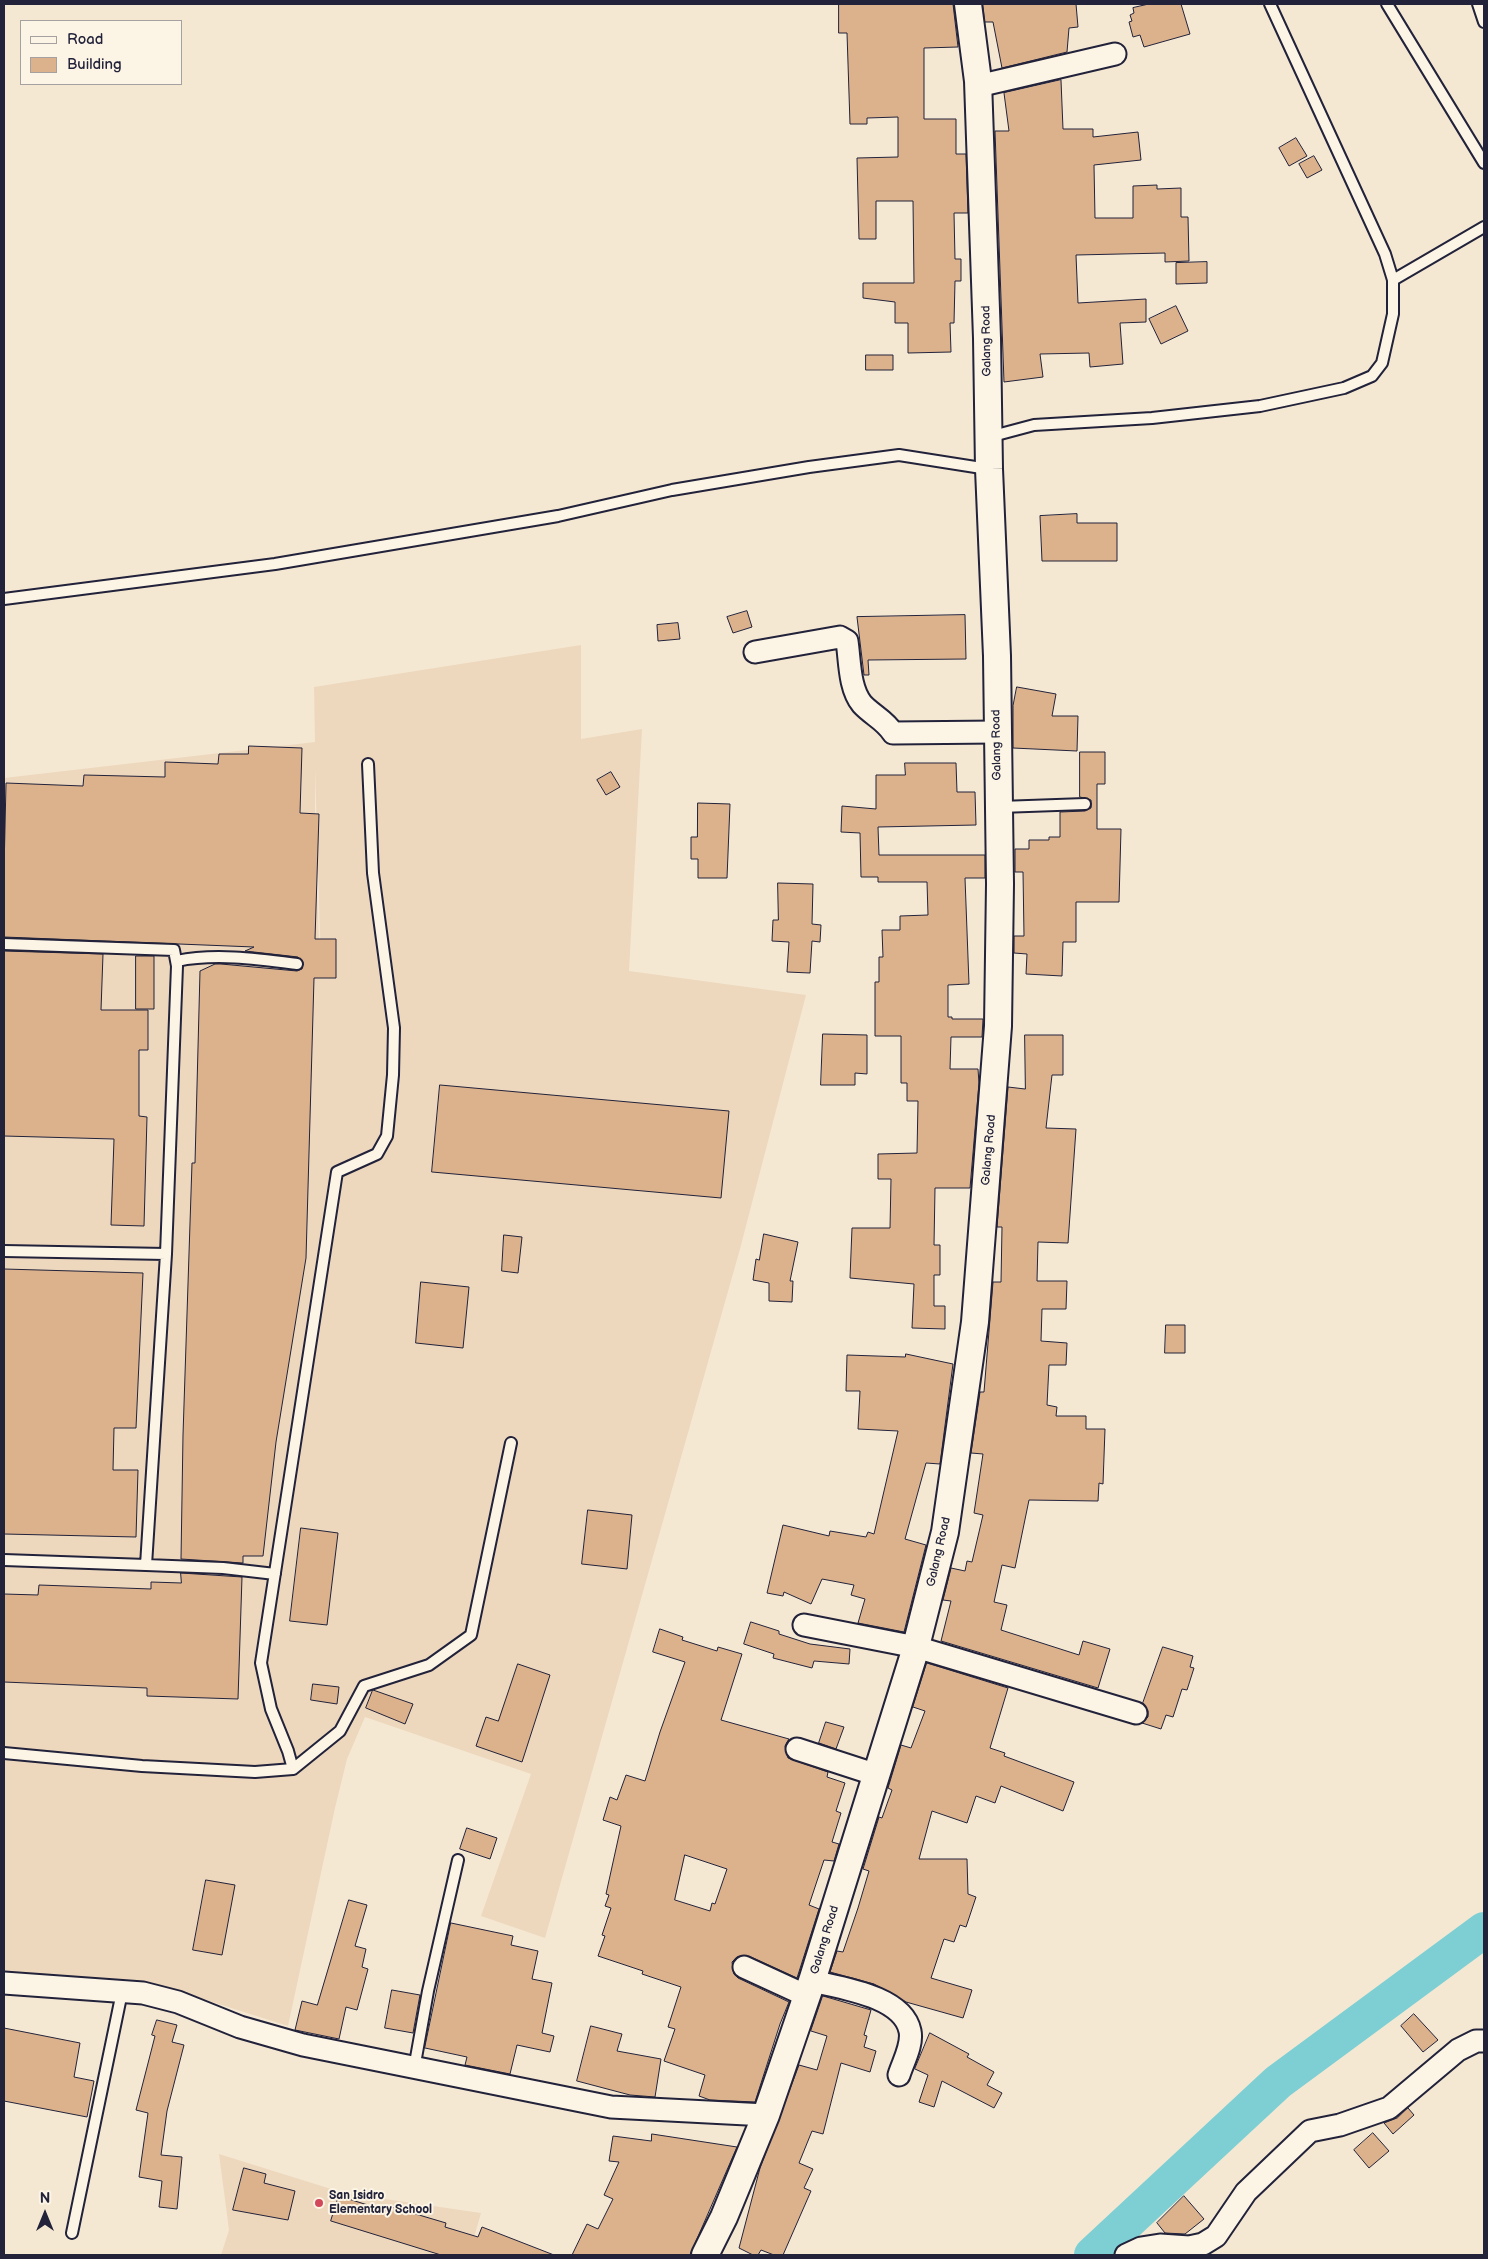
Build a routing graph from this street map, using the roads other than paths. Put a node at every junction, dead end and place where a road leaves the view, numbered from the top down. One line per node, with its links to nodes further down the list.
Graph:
1 (968, 4): 7 (street, Galang Road)
2 (1270, 4): 10 (lane)
3 (1387, 4): 8 (lane)
4 (1478, 4): 5 (lane)
5 (1484, 22)
6 (1115, 54): 7 (street)
7 (978, 86): 11 (street, Galang Road)
8 (1484, 163)
9 (1484, 227): 10 (lane)
10 (1393, 280): 11 (lane)
11 (988, 438): 12 (street, Galang Road)
12 (989, 469): 13 (lane); 15 (street, Galang Road)
13 (4, 599)
14 (755, 652): 15 (street)
15 (997, 732): 18 (street, Galang Road)
16 (368, 764): 27 (lane)
17 (1085, 804): 18 (lane)
18 (999, 807): 29 (street, Galang Road)
19 (4, 944): 20 (lane)
20 (176, 961): 21 (lane); 23 (lane)
21 (297, 964)
22 (4, 1251): 23 (lane)
23 (166, 1254): 26 (lane)
24 (510, 1443): 33 (lane)
25 (4, 1560): 26 (lane)
26 (146, 1565): 27 (lane)
27 (275, 1574): 33 (lane)
28 (804, 1626): 29 (street)
29 (916, 1647): 30 (street); 34 (street, Galang Road)
30 (1136, 1713)
31 (797, 1749): 34 (street)
32 (4, 1753): 33 (lane)
33 (293, 1769)
34 (877, 1775): 38 (street, Galang Road)
35 (458, 1860): 41 (lane)
36 (744, 1967): 38 (street)
37 (4, 1983): 39 (street)
38 (810, 1988): 42 (street); 43 (street, Galang Road)
39 (122, 1992): 41 (street); 44 (lane)
40 (1484, 2041): 46 (street)
41 (414, 2068): 43 (street)
42 (898, 2075)
43 (766, 2115): 45 (street, Galang Road)
44 (72, 2233)
45 (705, 2255)
46 (1126, 2255)

